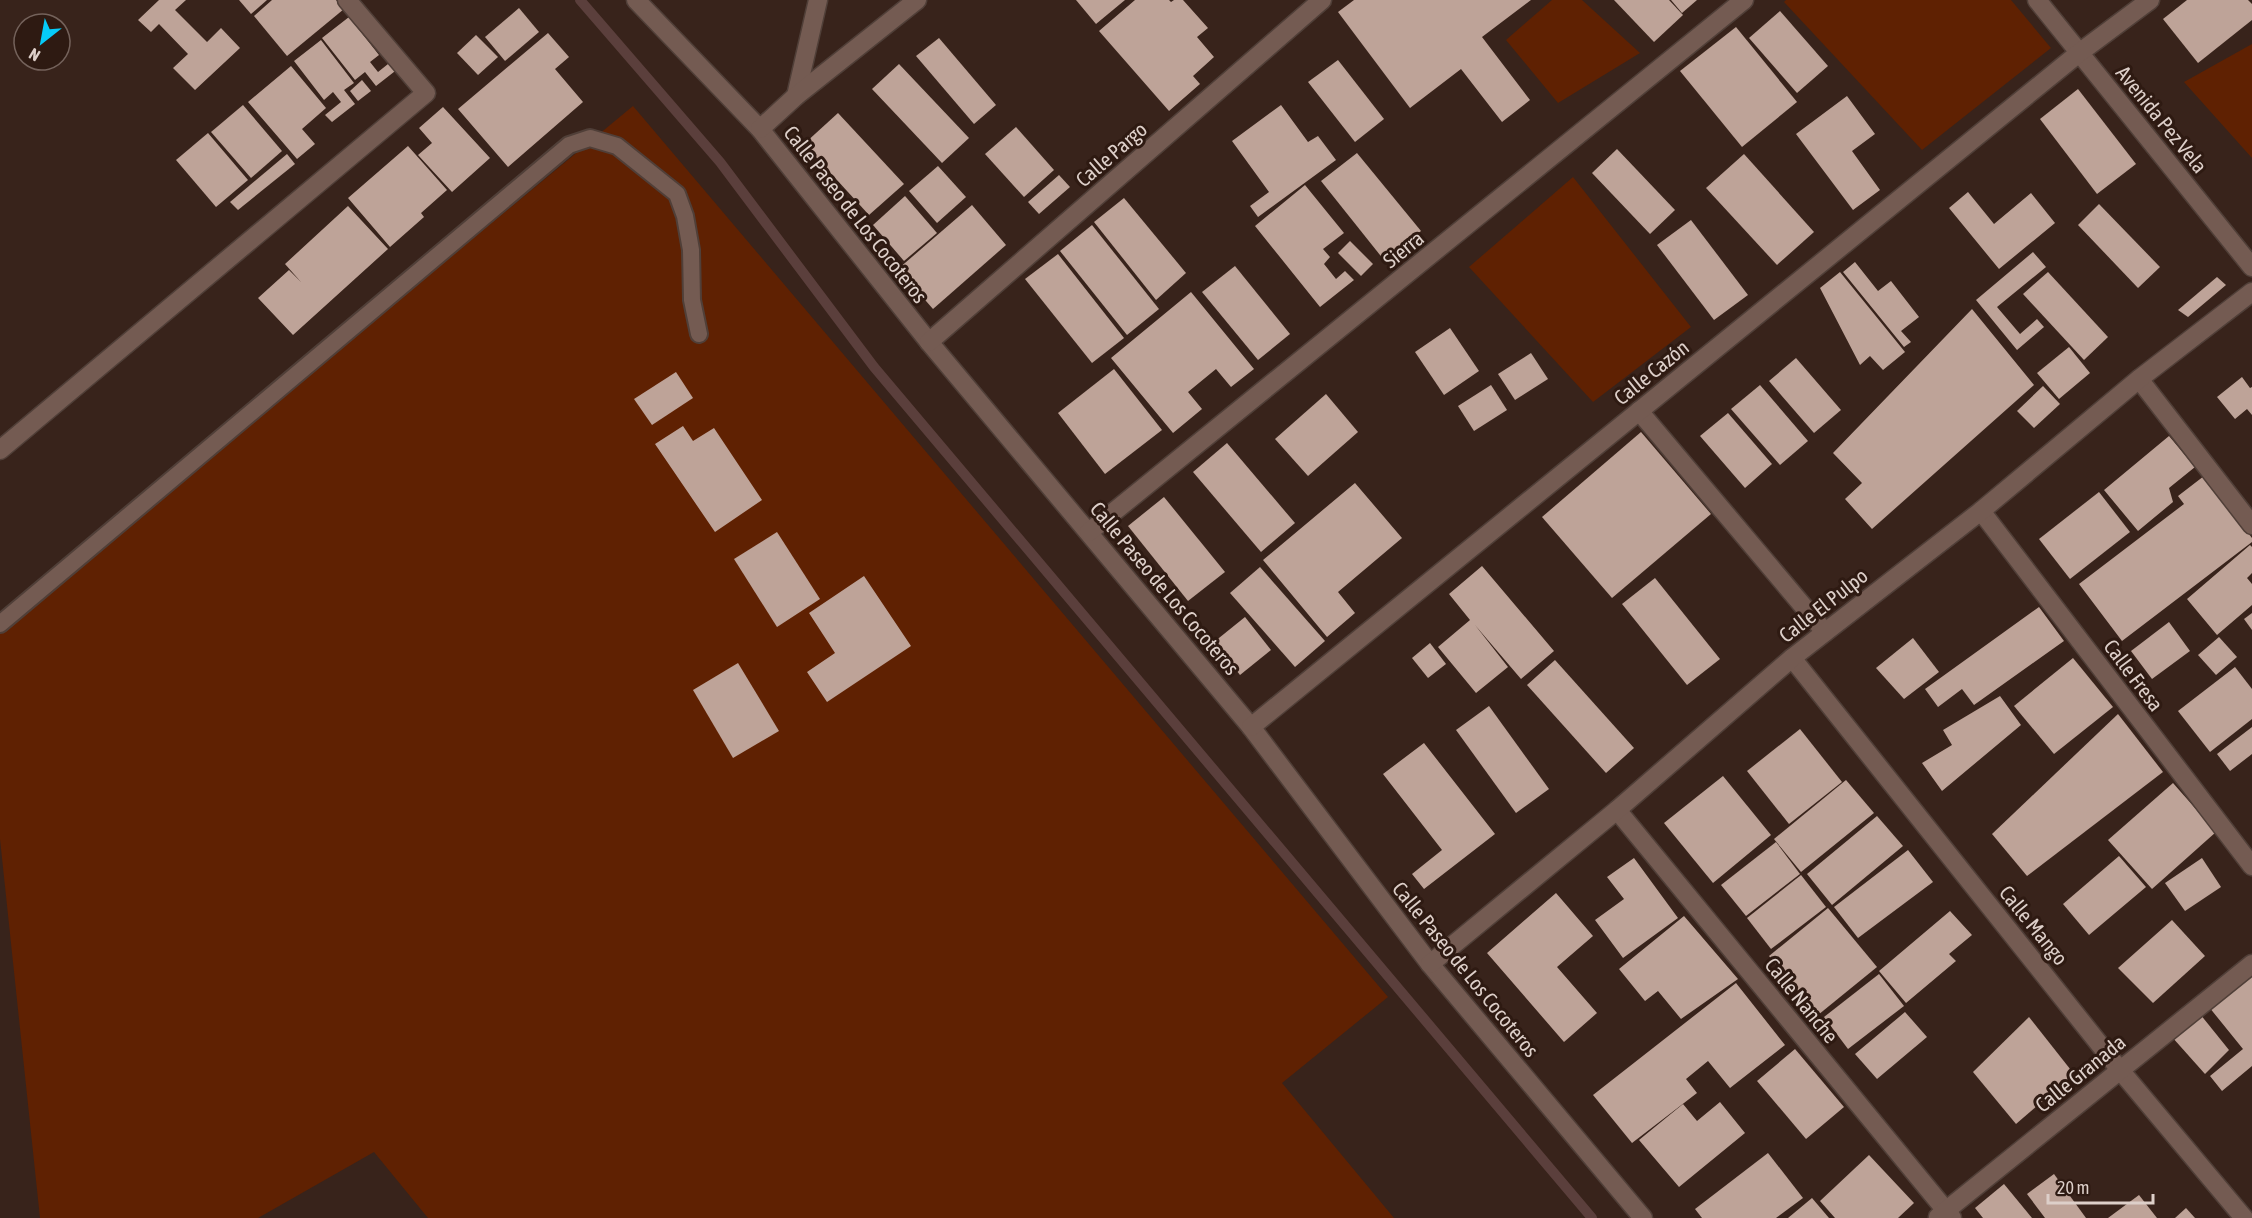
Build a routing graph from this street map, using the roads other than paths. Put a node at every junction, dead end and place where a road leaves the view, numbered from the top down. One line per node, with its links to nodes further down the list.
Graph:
1 (347, 0): 18 (street)
2 (636, 0): 11 (street, Calle Paseo de Los Cocoteros)
3 (818, 0): 10 (street)
4 (917, 0): 10 (street)
5 (1322, 0): 15 (street, Calle Pargo)
6 (1744, 0): 21 (street, Sierra)
7 (2037, 0): 9 (street, Avenida Pez Vela)
8 (2150, 0): 9 (street, Calle Cazón)
9 (2079, 52): 12 (street, Avenida Pez Vela); 17 (street, Calle Cazón)
10 (796, 96): 11 (street)
11 (760, 129): 15 (street, Calle Paseo de Los Cocoteros)
12 (2252, 267)
13 (2252, 292): 16 (street, Calle El Pulpo)
14 (699, 334): 22 (lane)
15 (929, 342): 21 (street, Calle Paseo de Los Cocoteros)
16 (2139, 379): 19 (street, Calle El Pulpo); 20 (street)
17 (1640, 411): 23 (street); 25 (street, Calle Cazón)
18 (0, 450)
19 (1981, 511): 23 (street, Calle El Pulpo); 27 (street, Calle Fresa)
20 (2252, 525)
21 (1089, 532): 25 (street, Calle Paseo de Los Cocoteros)
22 (0, 624)
23 (1825, 632): 24 (street, Calle El Pulpo)
24 (1792, 658): 26 (street, Calle El Pulpo); 30 (street, Calle Mango)
25 (1251, 727): 28 (street, Calle Paseo de Los Cocoteros)
26 (1617, 810): 28 (street, Calle El Pulpo); 31 (street, Calle Nanche)
27 (2252, 866)
28 (1430, 964): 32 (street, Calle Paseo de Los Cocoteros)
29 (2252, 964): 30 (street, Calle Granada)
30 (2120, 1070): 31 (street, Calle Granada); 33 (street, Calle Mango)
31 (1945, 1216)
32 (1643, 1218)
33 (2244, 1218)

